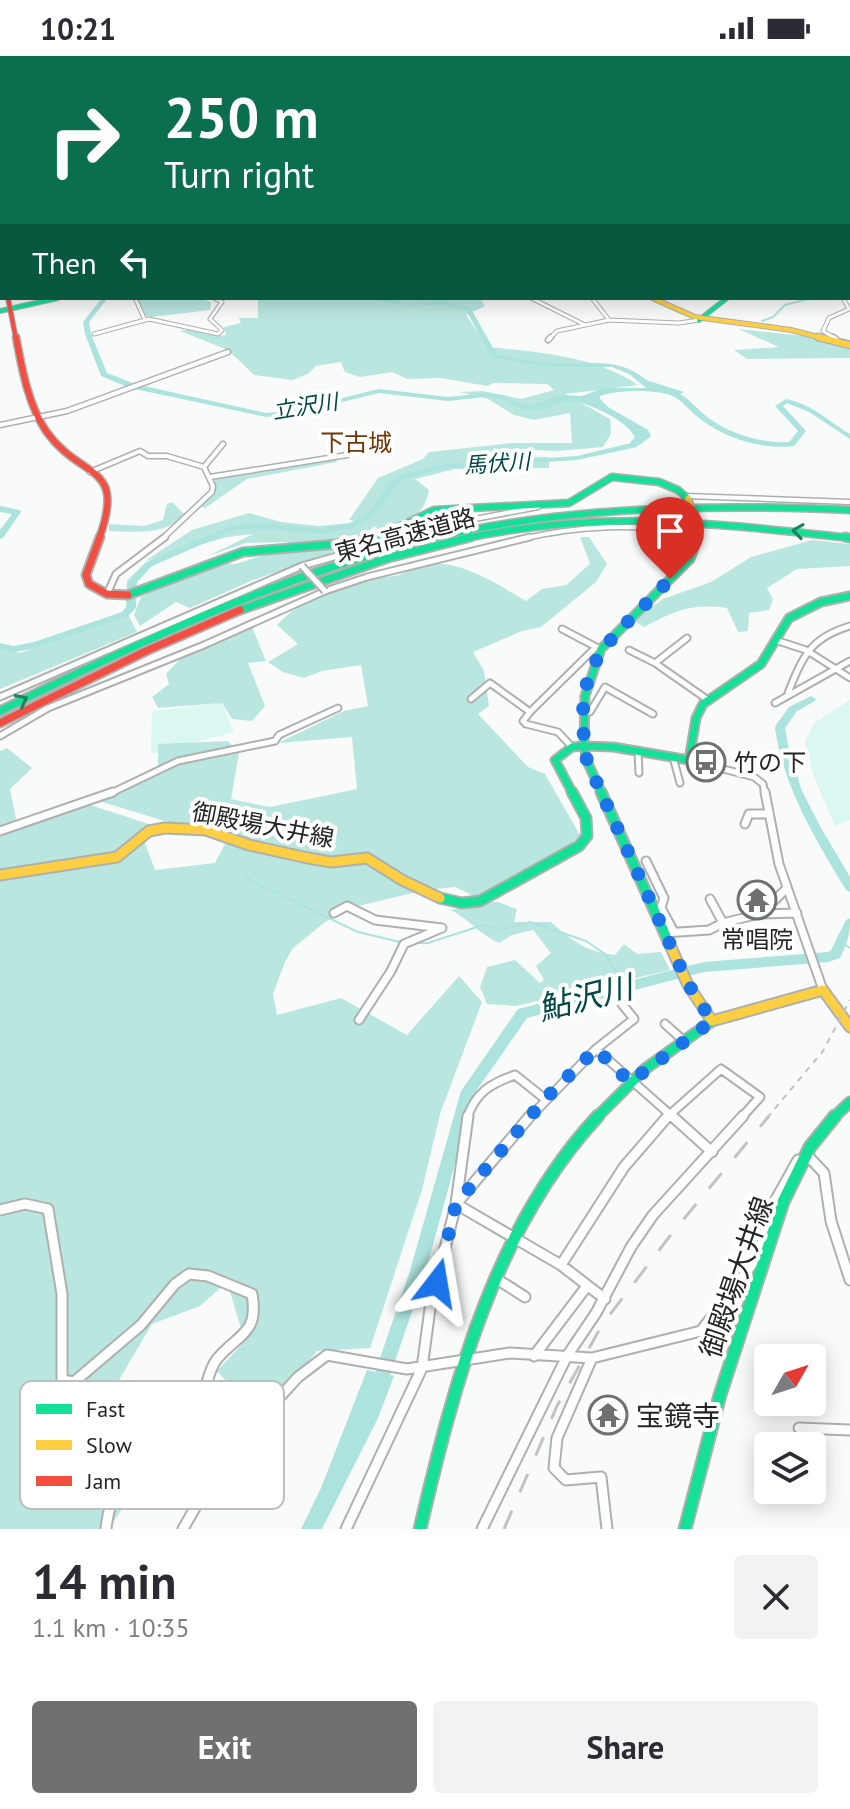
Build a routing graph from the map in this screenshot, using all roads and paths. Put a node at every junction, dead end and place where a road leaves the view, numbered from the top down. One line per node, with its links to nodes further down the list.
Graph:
1 (8, 300): 10 (main road)
2 (49, 300): 10 (main road)
3 (136, 300): 12 (street)
4 (217, 300): 12 (street)
5 (535, 300): 15 (street)
6 (594, 300): 13 (street)
7 (655, 300): 14 (main road)
8 (724, 300): 14 (main road)
9 (844, 300): 18 (street)
10 (10, 309): 11 (main road); 20 (main road)
11 (0, 311)
12 (145, 320): 16 (street)
13 (609, 320): 14 (street); 15 (street)
14 (699, 320): 18 (main road)
15 (586, 326): 17 (street)
16 (94, 334)
17 (548, 340)
18 (850, 345)
19 (228, 352): 20 (street)
20 (38, 418): 21 (street); 25 (main road)
21 (0, 425)
22 (223, 444): 24 (street)
23 (347, 455): 26 (street)
24 (204, 467): 25 (street); 26 (street)
25 (90, 472): 35 (main road)
26 (210, 477): 35 (street)
27 (687, 497): 28 (street); 29 (main road); 31 (main road, bridge)
28 (850, 502)
29 (538, 507): 33 (street); 35 (main road)
30 (850, 510): 54 (main road, 東名高速道路, one-way to 30)
31 (697, 533): 34 (street); 41 (main road)
32 (850, 538): 58 (main road, 東名高速道路, one-way to 58)
33 (302, 566): 34 (street, bridge); 49 (street)
34 (325, 591): 59 (street)
35 (107, 594)
36 (848, 599): 40 (main road)
37 (849, 627): 43 (street)
38 (562, 629): 41 (street)
39 (687, 638): 45 (street)
40 (775, 640): 43 (street); 51 (main road)
41 (598, 648): 55 (street); 56 (main road)
42 (629, 650): 45 (street)
43 (806, 650): 46 (street); 48 (street)
44 (850, 661): 46 (street)
45 (655, 663): 51 (street)
46 (838, 670): 47 (street); 48 (street)
47 (850, 678)
48 (788, 693): 52 (street)
49 (0, 697)
50 (471, 699): 55 (street)
51 (708, 700): 64 (main road)
52 (775, 703)
53 (338, 708): 69 (street)
54 (0, 711)
55 (530, 712): 61 (street)
56 (583, 713): 57 (street); 60 (main road)
57 (653, 714)
58 (0, 723)
59 (0, 736)
60 (584, 746): 61 (main road); 62 (main road); 78 (main road)
61 (572, 747): 71 (main road, 御殿場大井線)
62 (638, 752): 63 (main road); 65 (street)
63 (673, 757): 64 (main road); 66 (street)
64 (689, 760): 67 (street)
65 (639, 773)
66 (680, 783)
67 (767, 814): 68 (street); 72 (street)
68 (745, 824)
69 (0, 831)
70 (646, 861): 78 (street)
71 (0, 875)
72 (787, 888): 74 (street); 76 (street)
73 (710, 899): 77 (street)
74 (775, 900)
75 (334, 913): 81 (street)
76 (797, 913): 77 (street); 79 (street)
77 (723, 923): 78 (street)
78 (668, 932): 82 (main road)
79 (823, 990): 82 (main road); 84 (main road)
80 (622, 1004): 86 (street)
81 (359, 1020)
82 (712, 1021): 85 (main road)
83 (665, 1024): 85 (street)
84 (850, 1027)
85 (684, 1041): 87 (main road)
86 (596, 1049): 87 (street); 88 (street)
87 (630, 1082): 90 (street); 95 (main road)
88 (545, 1099): 93 (street); 93 (street)
89 (850, 1102): 92 (main road, 御殿場大井線)
90 (669, 1115): 91 (street); 91 (street); 96 (street)
91 (712, 1152): 101 (street)
92 (806, 1153): 98 (street); 104 (street); 115 (main road, 御殿場大井線)
93 (456, 1204): 95 (street); 106 (street)
94 (0, 1210): 107 (street)
95 (516, 1238): 96 (street); 97 (main road)
96 (561, 1265): 99 (street)
97 (497, 1279): 100 (street); 105 (main road)
98 (850, 1280)
99 (587, 1286): 101 (street); 102 (street)
100 (525, 1297)
101 (605, 1299): 103 (street)
102 (534, 1356): 103 (street); 105 (street)
103 (567, 1356): 104 (street); 120 (street)
104 (592, 1358): 121 (street)
105 (463, 1360): 106 (street); 119 (main road)
106 (422, 1368): 110 (street); 118 (street)
107 (68, 1381)
108 (75, 1381): 109 (street)
109 (206, 1381)
110 (284, 1392)
111 (799, 1428): 112 (street)
112 (850, 1430)
113 (108, 1509): 116 (street)
114 (194, 1509): 117 (street)
115 (684, 1527)
116 (106, 1529)
117 (183, 1529)
118 (346, 1529)
119 (420, 1529)
120 (482, 1529)
121 (607, 1529)

